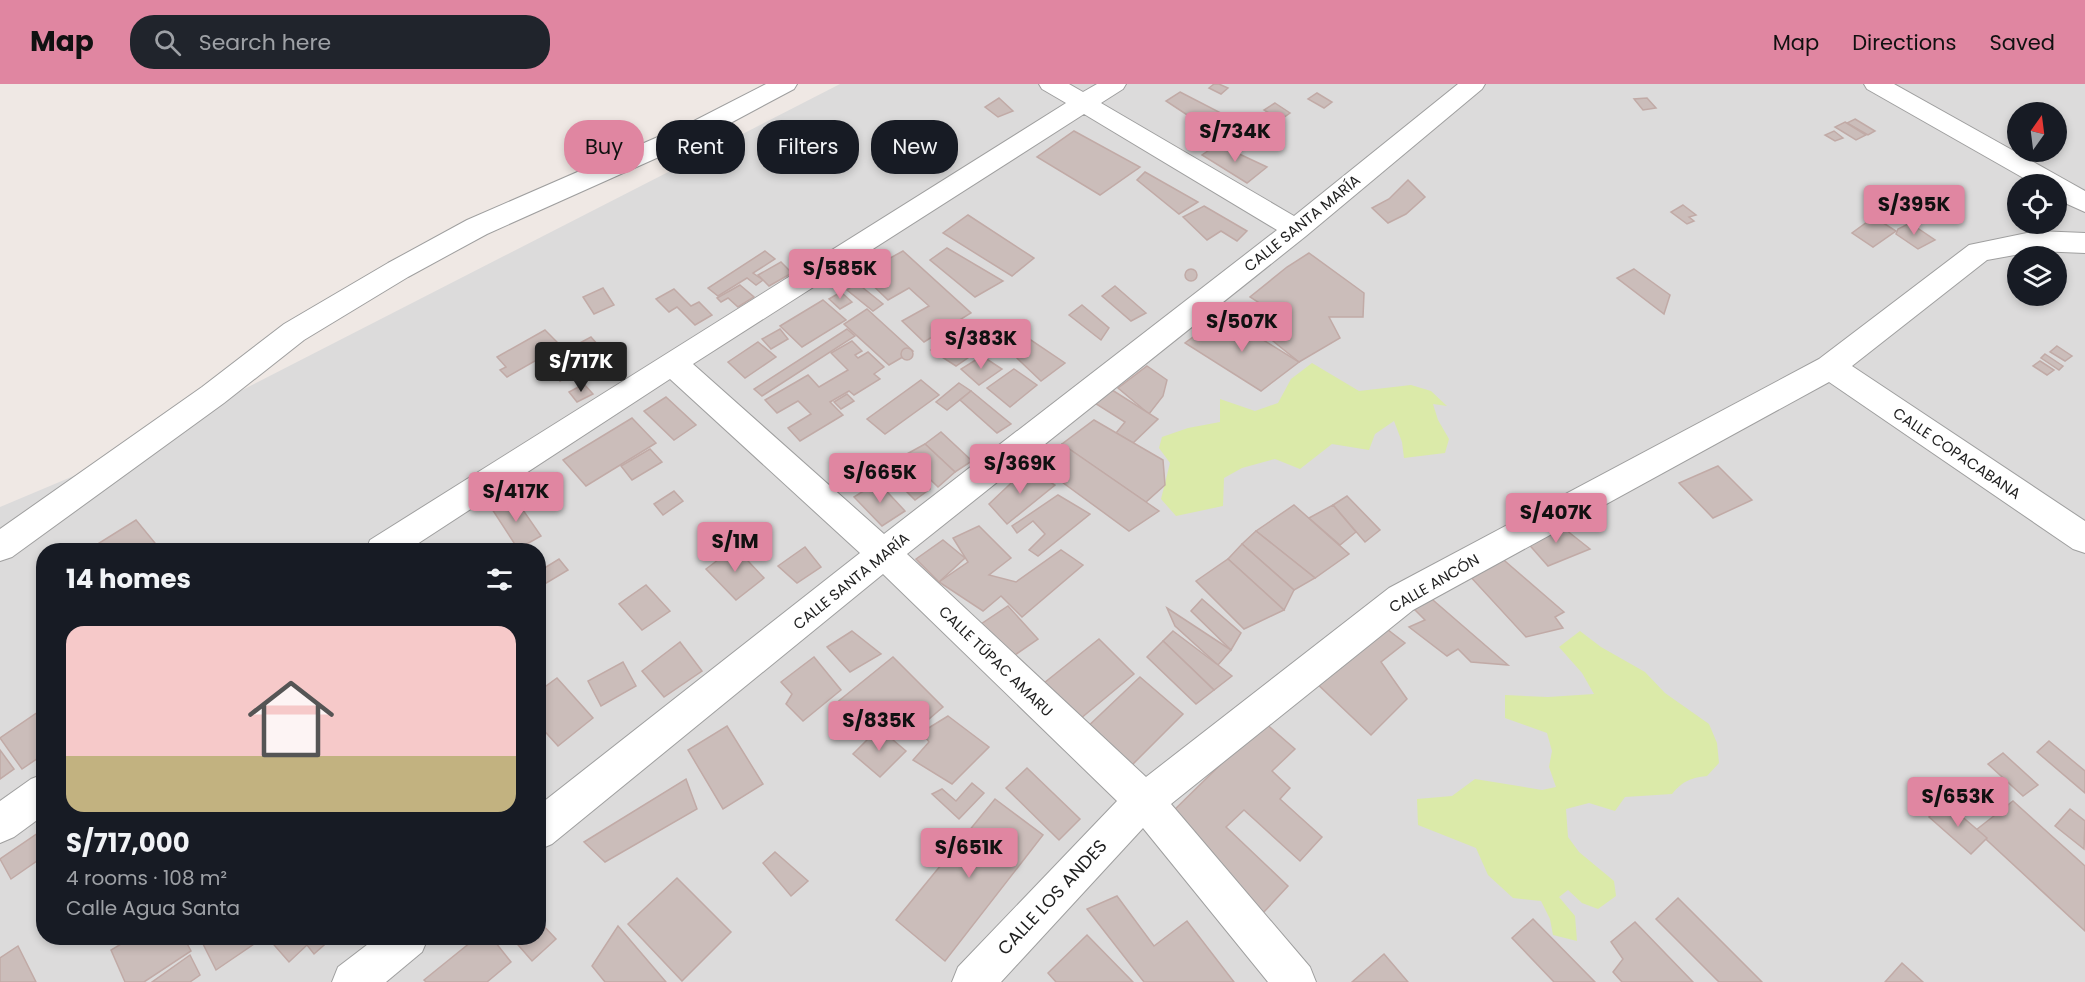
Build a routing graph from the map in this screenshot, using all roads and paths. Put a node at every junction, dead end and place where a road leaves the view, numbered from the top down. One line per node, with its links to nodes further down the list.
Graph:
1 (785, 84): 16 (street)
2 (1051, 84): 6 (street)
3 (1114, 84): 6 (street)
4 (1876, 84): 7 (street)
5 (1455, 88): 10 (street, CALLE SANTA MARÍA)
6 (1084, 103): 10 (street); 12 (street)
7 (2034, 174)
8 (2067, 193): 9 (street)
9 (2085, 203)
10 (1296, 229): 17 (street, CALLE SANTA MARÍA)
11 (2085, 243): 13 (street, CALLE ANCÓN)
12 (672, 363): 15 (street); 17 (street, CALLE TÚPAC AMARU)
13 (1830, 367): 14 (street, CALLE COPACABANA); 19 (street, CALLE ANCÓN)
14 (2085, 539)
15 (393, 543)
16 (0, 547)
17 (884, 554): 19 (street, CALLE TÚPAC AMARU); 20 (street, CALLE SANTA MARÍA)
18 (36, 798): 21 (street)
19 (1138, 807): 24 (street, CALLE LOS ANDES); 25 (street, CALLE TÚPAC AMARU)
20 (546, 812)
21 (0, 824)
22 (399, 945): 23 (street)
23 (353, 982)
24 (973, 982)
25 (1295, 982)

